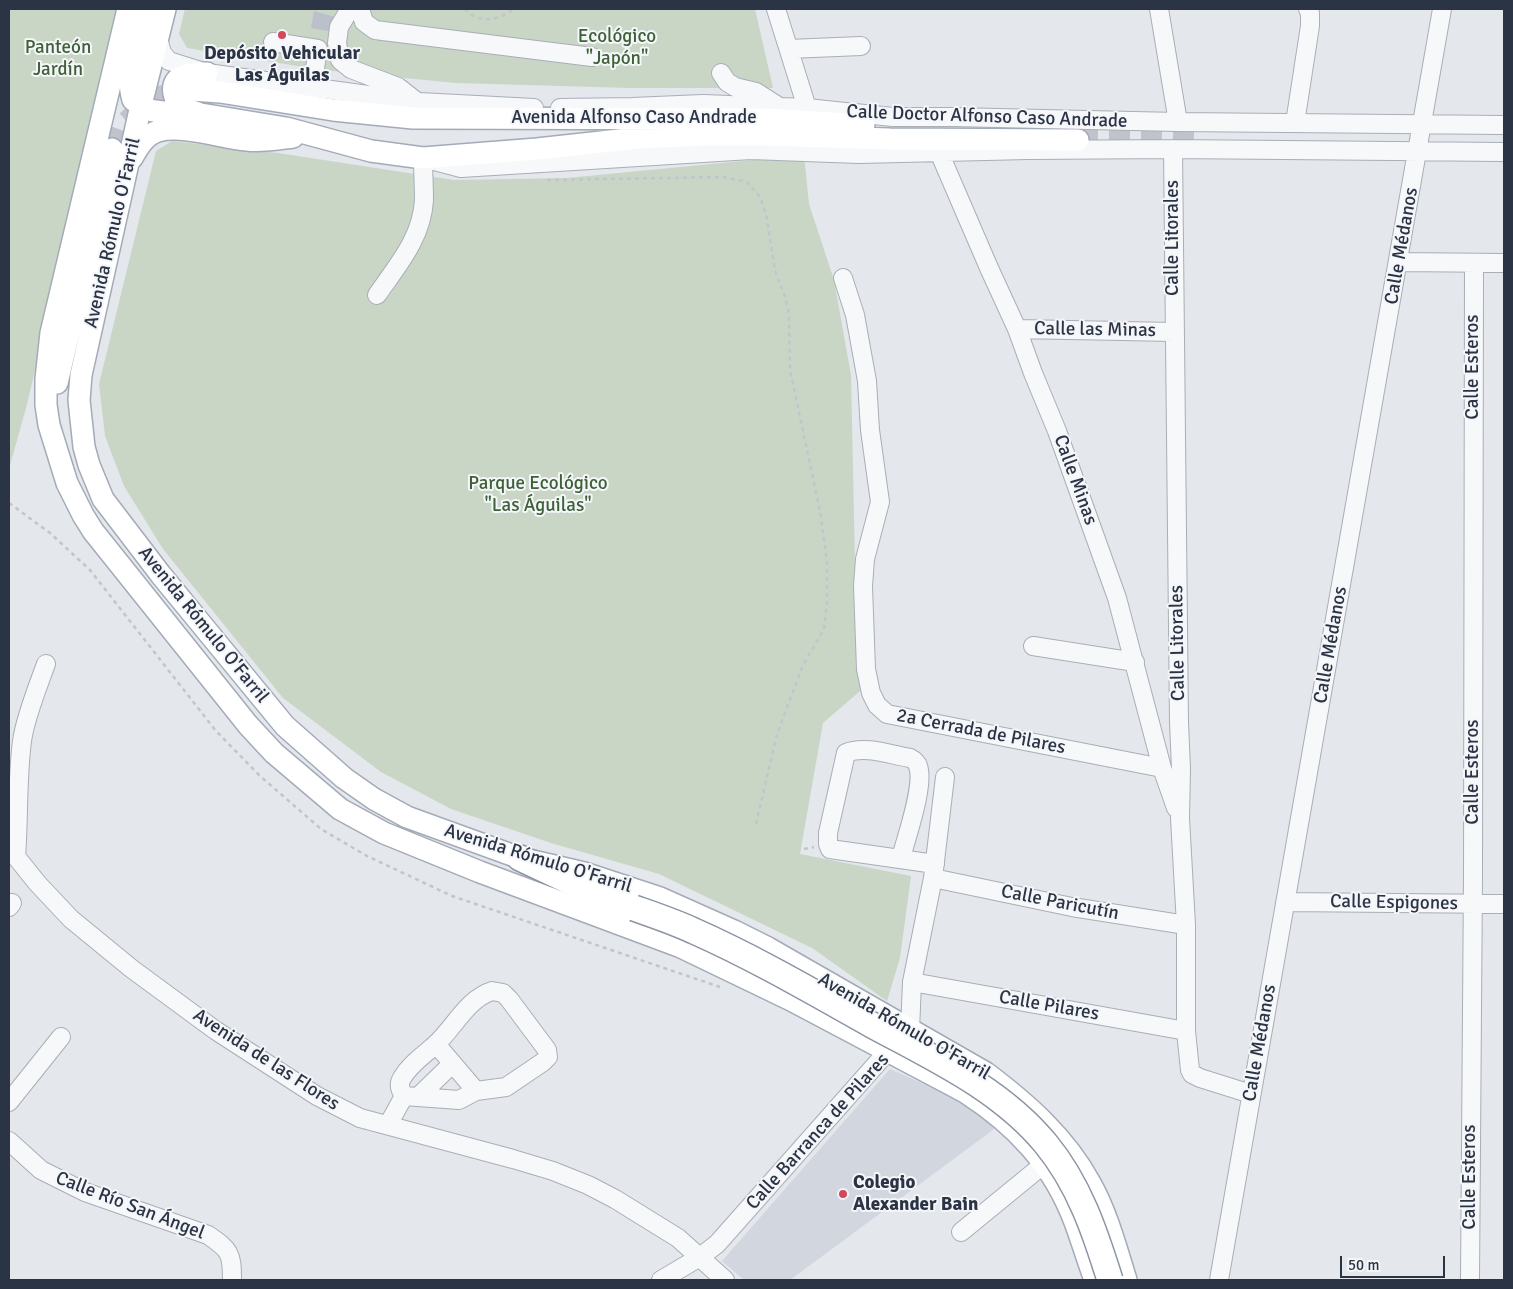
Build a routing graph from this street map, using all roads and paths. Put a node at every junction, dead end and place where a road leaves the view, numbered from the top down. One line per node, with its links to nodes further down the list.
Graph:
1 (128, 9): 50 (main road, Avenida Rómulo O'Farril)
2 (145, 9): 23 (main road)
3 (165, 9): 13 (main road, Avenida Rómulo O'Farril)
4 (350, 9): 22 (street)
5 (360, 9): 17 (street)
6 (465, 9): 7 (path)
7 (514, 9)
8 (776, 9): 16 (street)
9 (1159, 9): 10 (street); 30 (street)
10 (1164, 9)
11 (1308, 9): 31 (street)
12 (1442, 9): 33 (street, Calle Médanos)
13 (158, 38): 18 (street, Calle Doctor Alfonso Caso Andrade); 23 (main road, Avenida Rómulo O'Farril)
14 (273, 42): 20 (street)
15 (860, 46): 16 (street)
16 (789, 49): 26 (street)
17 (592, 56)
18 (206, 73): 20 (street, Calle Doctor Alfonso Caso Andrade); 28 (main road)
19 (721, 73): 24 (street)
20 (312, 88): 22 (street, Calle Doctor Alfonso Caso Andrade)
21 (192, 90): 29 (main road, Avenida Alfonso Caso Andrade)
22 (419, 102): 25 (street, Calle Doctor Alfonso Caso Andrade)
23 (141, 105): 28 (main road); 41 (main road, Avenida Rómulo O'Farril)
24 (778, 107): 26 (street, Calle Doctor Alfonso Caso Andrade); 27 (street, Calle Doctor Alfonso Caso Andrade)
25 (530, 108): 27 (street, Calle Doctor Alfonso Caso Andrade); 29 (main road)
26 (807, 108): 30 (street, Calle Doctor Alfonso Caso Andrade)
27 (588, 113): 29 (main road, Avenida Alfonso Caso Andrade); 40 (main road, Avenida Alfonso Caso Andrade)
28 (201, 114): 34 (main road, Avenida Alfonso Caso Andrade)
29 (551, 119)
30 (1178, 122): 31 (street, Calle Doctor Alfonso Caso Andrade)
31 (1295, 124): 33 (street, Calle Doctor Alfonso Caso Andrade)
32 (1504, 124): 33 (street, Calle Doctor Alfonso Caso Andrade)
33 (1422, 125): 37 (street, Calle Médanos)
34 (305, 135): 40 (main road, Avenida Alfonso Caso Andrade); 41 (main road)
35 (112, 149): 50 (main road)
36 (1172, 149): 37 (street, Calle Doctor Alfonso Caso Andrade); 38 (street, Calle Doctor Alfonso Caso Andrade); 49 (street, Calle Litorales)
37 (1419, 150): 39 (street, Calle Doctor Alfonso Caso Andrade); 43 (street, Calle Médanos)
38 (939, 152): 40 (street, Calle Doctor Alfonso Caso Andrade); 48 (street, Calle Minas)
39 (1504, 152)
40 (423, 158): 47 (street)
41 (129, 165): 59 (main road, Avenida Rómulo O'Farril)
42 (539, 180): 57 (path)
43 (1400, 262): 44 (street); 62 (street, Calle Médanos)
44 (1474, 263): 45 (street); 63 (street, Calle Esteros)
45 (1504, 263)
46 (842, 278): 54 (street, 2a Cerrada de Pilares)
47 (377, 295)
48 (1017, 329): 49 (street, Calle las Minas); 52 (street, Calle Minas)
49 (1174, 332): 56 (street, Calle Litorales)
50 (56, 443): 72 (main road, Avenida Rómulo O'Farril)
51 (1033, 646): 52 (street)
52 (1135, 662): 54 (street, Calle Minas)
53 (46, 664): 58 (street)
54 (1162, 768): 56 (street, Calle Minas)
55 (945, 777): 61 (street)
56 (1180, 818): 65 (street, Calle Litorales)
57 (756, 824)
58 (12, 853): 78 (street, Avenida de las Flores)
59 (520, 858): 67 (main road, Avenida Rómulo O'Farril); 87 (highway, bridge)
60 (901, 858): 60 (street, Calle Paricutín); 61 (street, Calle Paricutín)
61 (934, 871): 65 (street, Calle Paricutín); 66 (street)
62 (1285, 902): 63 (street, Calle Espigones); 75 (street, Calle Médanos)
63 (1472, 904): 64 (street, Calle Espigones); 90 (street, Calle Esteros)
64 (1504, 904)
65 (1186, 925): 68 (street, Calle Litorales)
66 (912, 982): 68 (street, Calle Pilares); 69 (street)
67 (891, 1019): 69 (main road, Avenida Rómulo O'Farril); 72 (main road)
68 (1186, 1030): 75 (street, Calle Litorales)
69 (910, 1031): 72 (street, Calle Barranca de Pilares); 88 (main road, Avenida Rómulo O'Farril)
70 (60, 1037): 77 (street)
71 (436, 1044): 73 (street); 74 (street); 76 (street)
72 (882, 1050): 80 (main road, Avenida Rómulo O'Farril); 82 (street, Calle Barranca de Pilares)
73 (452, 1064): 74 (street); 76 (street)
74 (476, 1092): 76 (street)
75 (1250, 1094): 89 (street, Calle Médanos)
76 (411, 1096): 78 (street)
77 (9, 1102)
78 (388, 1125): 82 (street, Avenida de las Flores)
79 (9, 1141): 83 (street, Calle Río San Ángel)
80 (1044, 1164): 81 (street); 86 (main road, Avenida Rómulo O'Farril)
81 (961, 1232)
82 (700, 1257): 84 (street, Calle Barranca de Pilares); 85 (street, Avenida de las Flores)
83 (232, 1280)
84 (661, 1280)
85 (725, 1280)
86 (1095, 1280)
87 (1110, 1280)
88 (1126, 1280)
89 (1219, 1280)
90 (1470, 1280)

